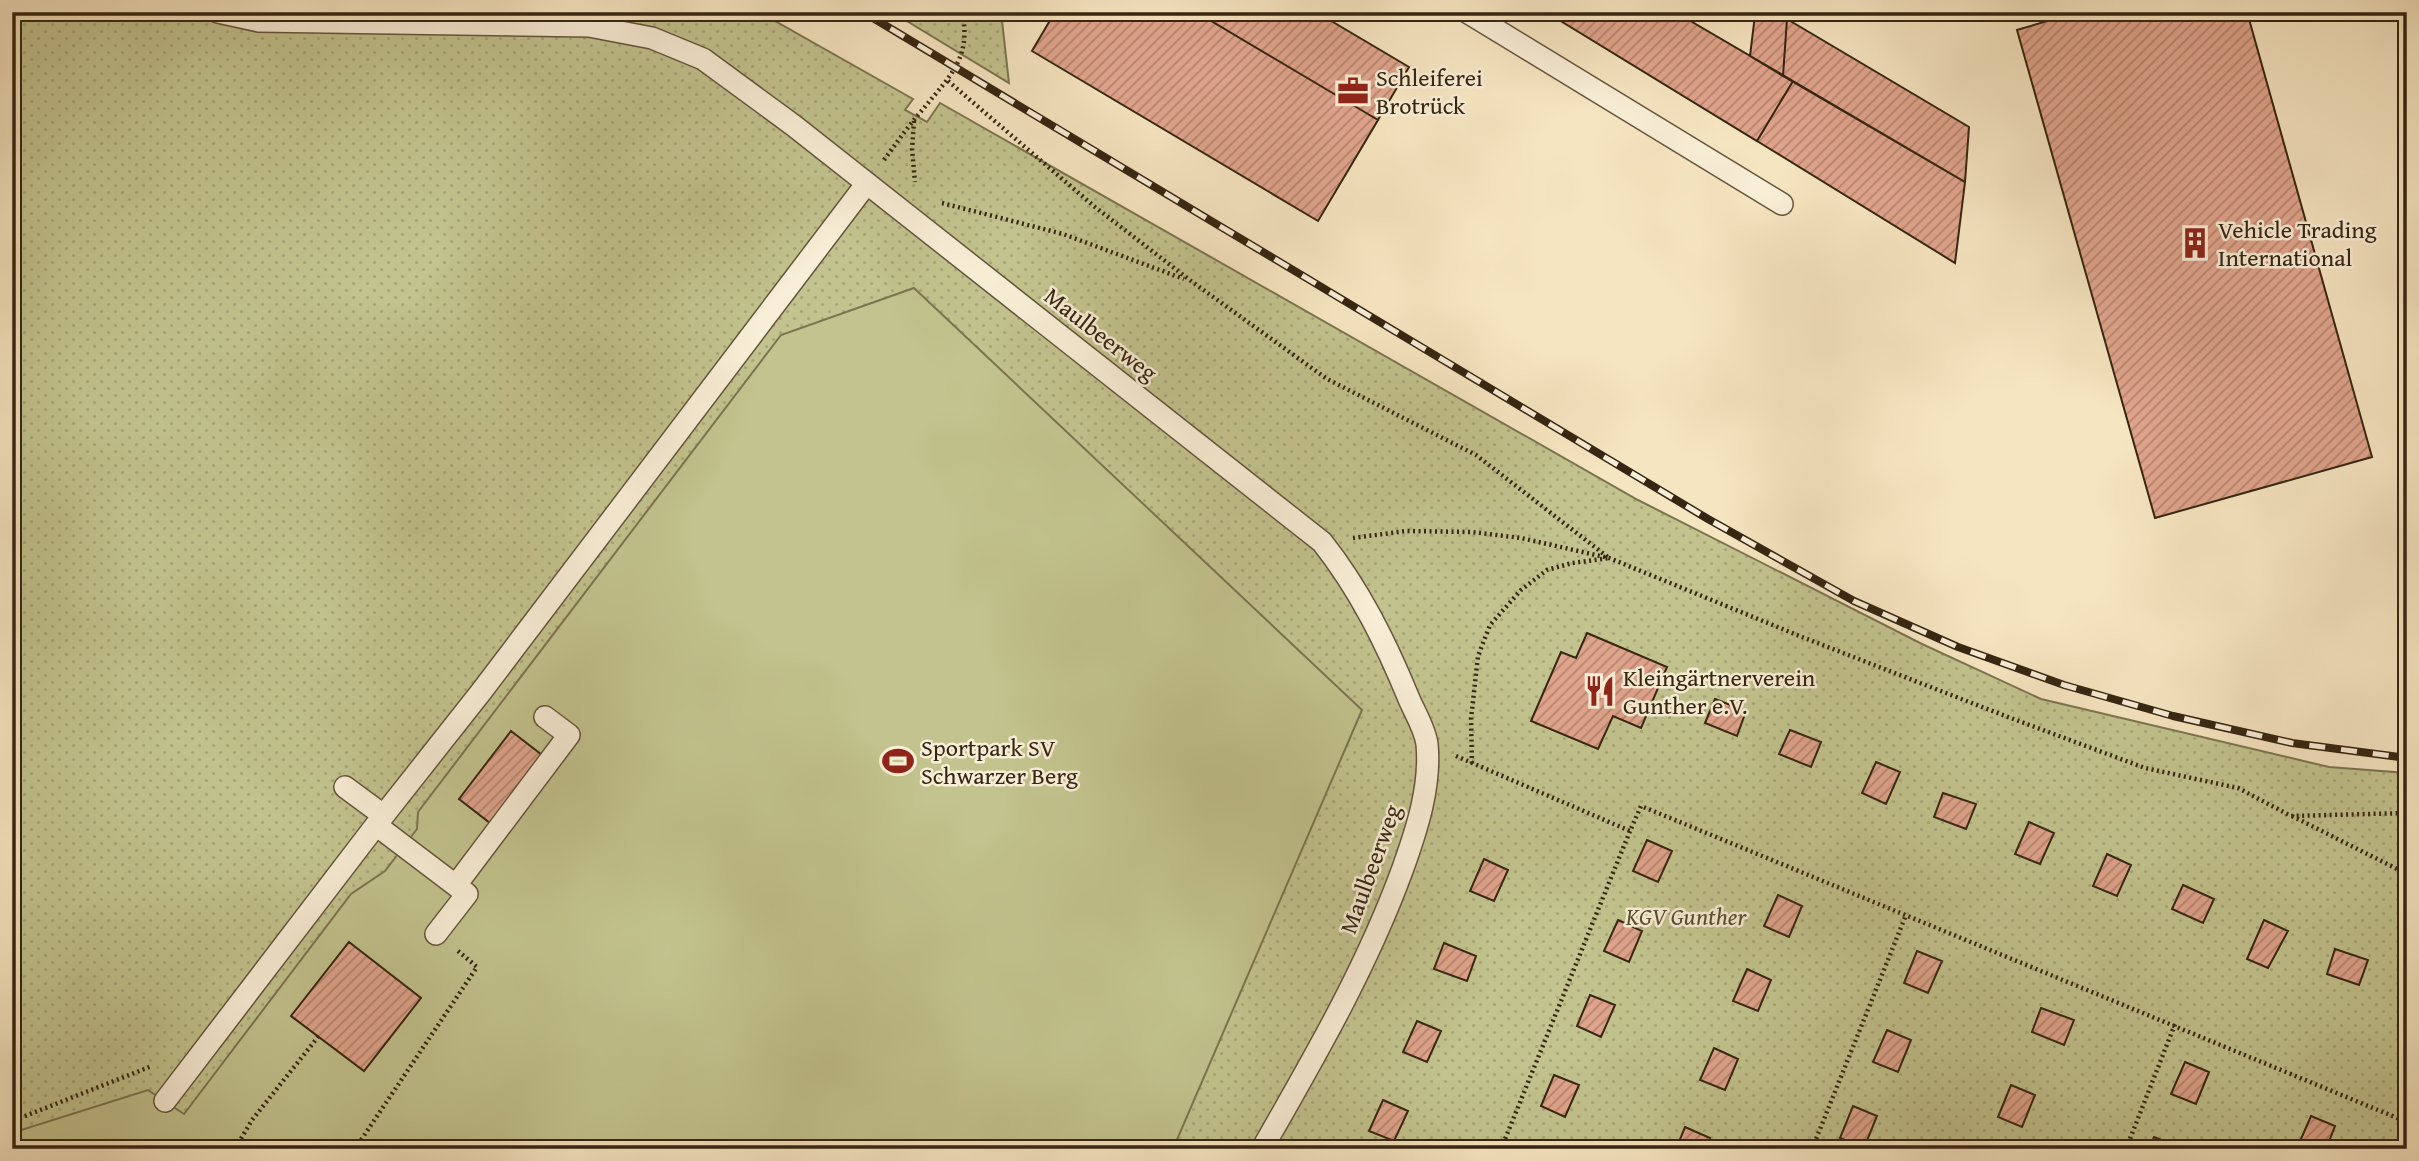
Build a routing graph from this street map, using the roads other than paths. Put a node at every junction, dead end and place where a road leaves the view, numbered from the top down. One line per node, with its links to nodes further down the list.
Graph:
1 (218, 12): 3 (lane, Maulbeerweg)
2 (1467, 12): 4 (lane)
3 (867, 183): 7 (lane); 11 (lane, Maulbeerweg)
4 (1782, 204)
5 (545, 717): 8 (lane)
6 (345, 787): 7 (lane)
7 (379, 820): 8 (lane); 10 (lane)
8 (456, 885): 9 (lane)
9 (436, 934)
10 (165, 1101)
11 (1262, 1149)

